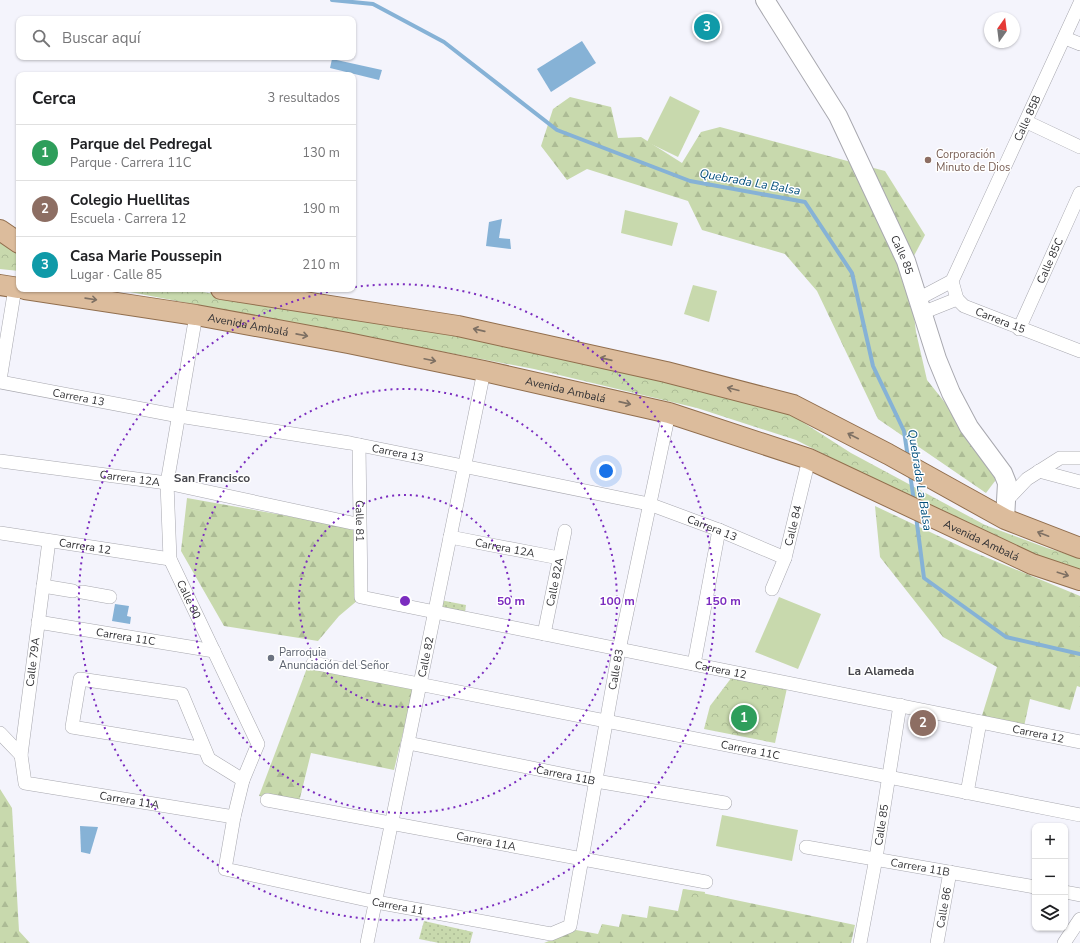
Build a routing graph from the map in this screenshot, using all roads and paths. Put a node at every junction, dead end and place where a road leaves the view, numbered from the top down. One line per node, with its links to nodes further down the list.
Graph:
1 (765, 0): 15 (street, Calle 85)
2 (1080, 3): 3 (street, Calle 85B)
3 (1066, 38): 4 (street); 5 (street, Calle 85B)
4 (1080, 44)
5 (1027, 122): 6 (street); 10 (street, Calle 85B)
6 (1080, 147)
7 (1080, 193): 17 (street, Calle 85C)
8 (0, 230): 9 (main road)
9 (16, 241)
10 (952, 281): 14 (street); 15 (street)
11 (15, 287): 20 (street)
12 (47, 292): 16 (main road, Avenida Ambalá, one-way to 16)
13 (240, 292): 32 (main road, one-way to 13)
14 (957, 299): 15 (street); 17 (street, Carrera 15)
15 (920, 306): 32 (street, Calle 85)
16 (196, 315): 19 (main road, Avenida Ambalá, one-way to 19); 22 (street, Calle 80)
17 (1019, 329): 18 (street, Carrera 15)
18 (1080, 352)
19 (484, 371): 21 (main road, Avenida Ambalá, one-way to 21); 27 (street, Calle 82)
20 (0, 381): 22 (street, Carrera 13)
21 (669, 413): 25 (main road, Avenida Ambalá); 31 (street, Calle 83)
22 (179, 416): 23 (street, Carrera 13); 30 (street, Calle 80)
23 (359, 445): 27 (street, Carrera 13); 47 (street, Calle 81)
24 (1080, 458): 28 (street)
25 (809, 459): 41 (street, Calle 84); 43 (main road, Avenida Ambalá, one-way to 43)
26 (0, 461): 30 (street, Carrera 12A)
27 (464, 468): 31 (street, Carrera 13); 37 (street, Calle 82)
28 (1039, 471): 29 (street); 32 (street)
29 (1080, 482)
30 (167, 483): 33 (street, Carrera 12A); 42 (street, Calle 80)
31 (649, 504): 34 (street, Carrera 13); 51 (street, Calle 83)
32 (1006, 510): 39 (main road, one-way to 32)
33 (352, 523)
34 (720, 530): 41 (street, Carrera 13); 54 (street)
35 (565, 531): 40 (street, Calle 82A)
36 (0, 533): 38 (street, Carrera 12)
37 (450, 537): 40 (street, Carrera 12A); 48 (street, Calle 82)
38 (49, 541): 42 (street, Carrera 12); 44 (street, Calle 79A)
39 (1080, 548)
40 (559, 558): 50 (street, Calle 82A)
41 (786, 558): 45 (street, Calle 84)
42 (170, 559): 52 (street, Calle 80)
43 (1080, 580)
44 (43, 586): 46 (street); 49 (street, Calle 79A)
45 (772, 589)
46 (110, 596)
47 (361, 597): 48 (street, Carrera 12)
48 (435, 612): 50 (street, Carrera 12); 55 (street, Calle 82)
49 (38, 622): 52 (street, Carrera 11C); 63 (street, Calle 79A)
50 (544, 634): 51 (street, Carrera 12)
51 (619, 650): 54 (street, Carrera 12); 57 (street, Calle 83)
52 (214, 651): 65 (street, Calle 80)
53 (313, 663): 55 (street, Carrera 11C)
54 (694, 664): 56 (street, Carrera 12)
55 (420, 684): 57 (street, Carrera 11C); 61 (street, Calle 82)
56 (900, 706): 58 (street, Carrera 12); 64 (street, Calle 85)
57 (606, 721): 64 (street, Carrera 11C); 66 (street, Calle 83)
58 (980, 722): 60 (street, Carrera 12); 68 (street)
59 (0, 733): 63 (street)
60 (1080, 742)
61 (408, 743): 66 (street, Carrera 11B); 73 (street, Calle 82)
62 (205, 749): 62 (street); 65 (street)
63 (21, 755): 67 (street, Calle 79A)
64 (889, 777): 68 (street, Carrera 11C); 75 (street, Calle 85)
65 (243, 780): 72 (street, Calle 80)
66 (596, 781): 70 (street, Carrera 11B); 76 (street, Calle 83)
67 (25, 783): 72 (street, Carrera 11A)
68 (966, 793): 71 (street, Carrera 11C)
69 (267, 800): 73 (street, Carrera 11A)
70 (725, 803)
71 (1080, 815)
72 (234, 817): 77 (street, Calle 80)
73 (391, 823): 76 (street, Carrera 11A); 83 (street, Calle 82)
74 (806, 847): 75 (street, Carrera 11B)
75 (876, 858): 78 (street, Carrera 11B); 87 (street, Calle 85)
76 (583, 859): 79 (street, Carrera 11A); 85 (street, Calle 83)
77 (225, 869): 83 (street, Carrera 11)
78 (950, 872): 80 (street, Carrera 11B); 88 (street, Calle 86)
79 (706, 882)
80 (1032, 886)
81 (1068, 893): 82 (street)
82 (1080, 895)
83 (376, 902): 85 (street, Carrera 11); 86 (street, Calle 82)
84 (1080, 919): 89 (street)
85 (570, 926)
86 (367, 943)
87 (860, 943)
88 (937, 943)
89 (1064, 943)

